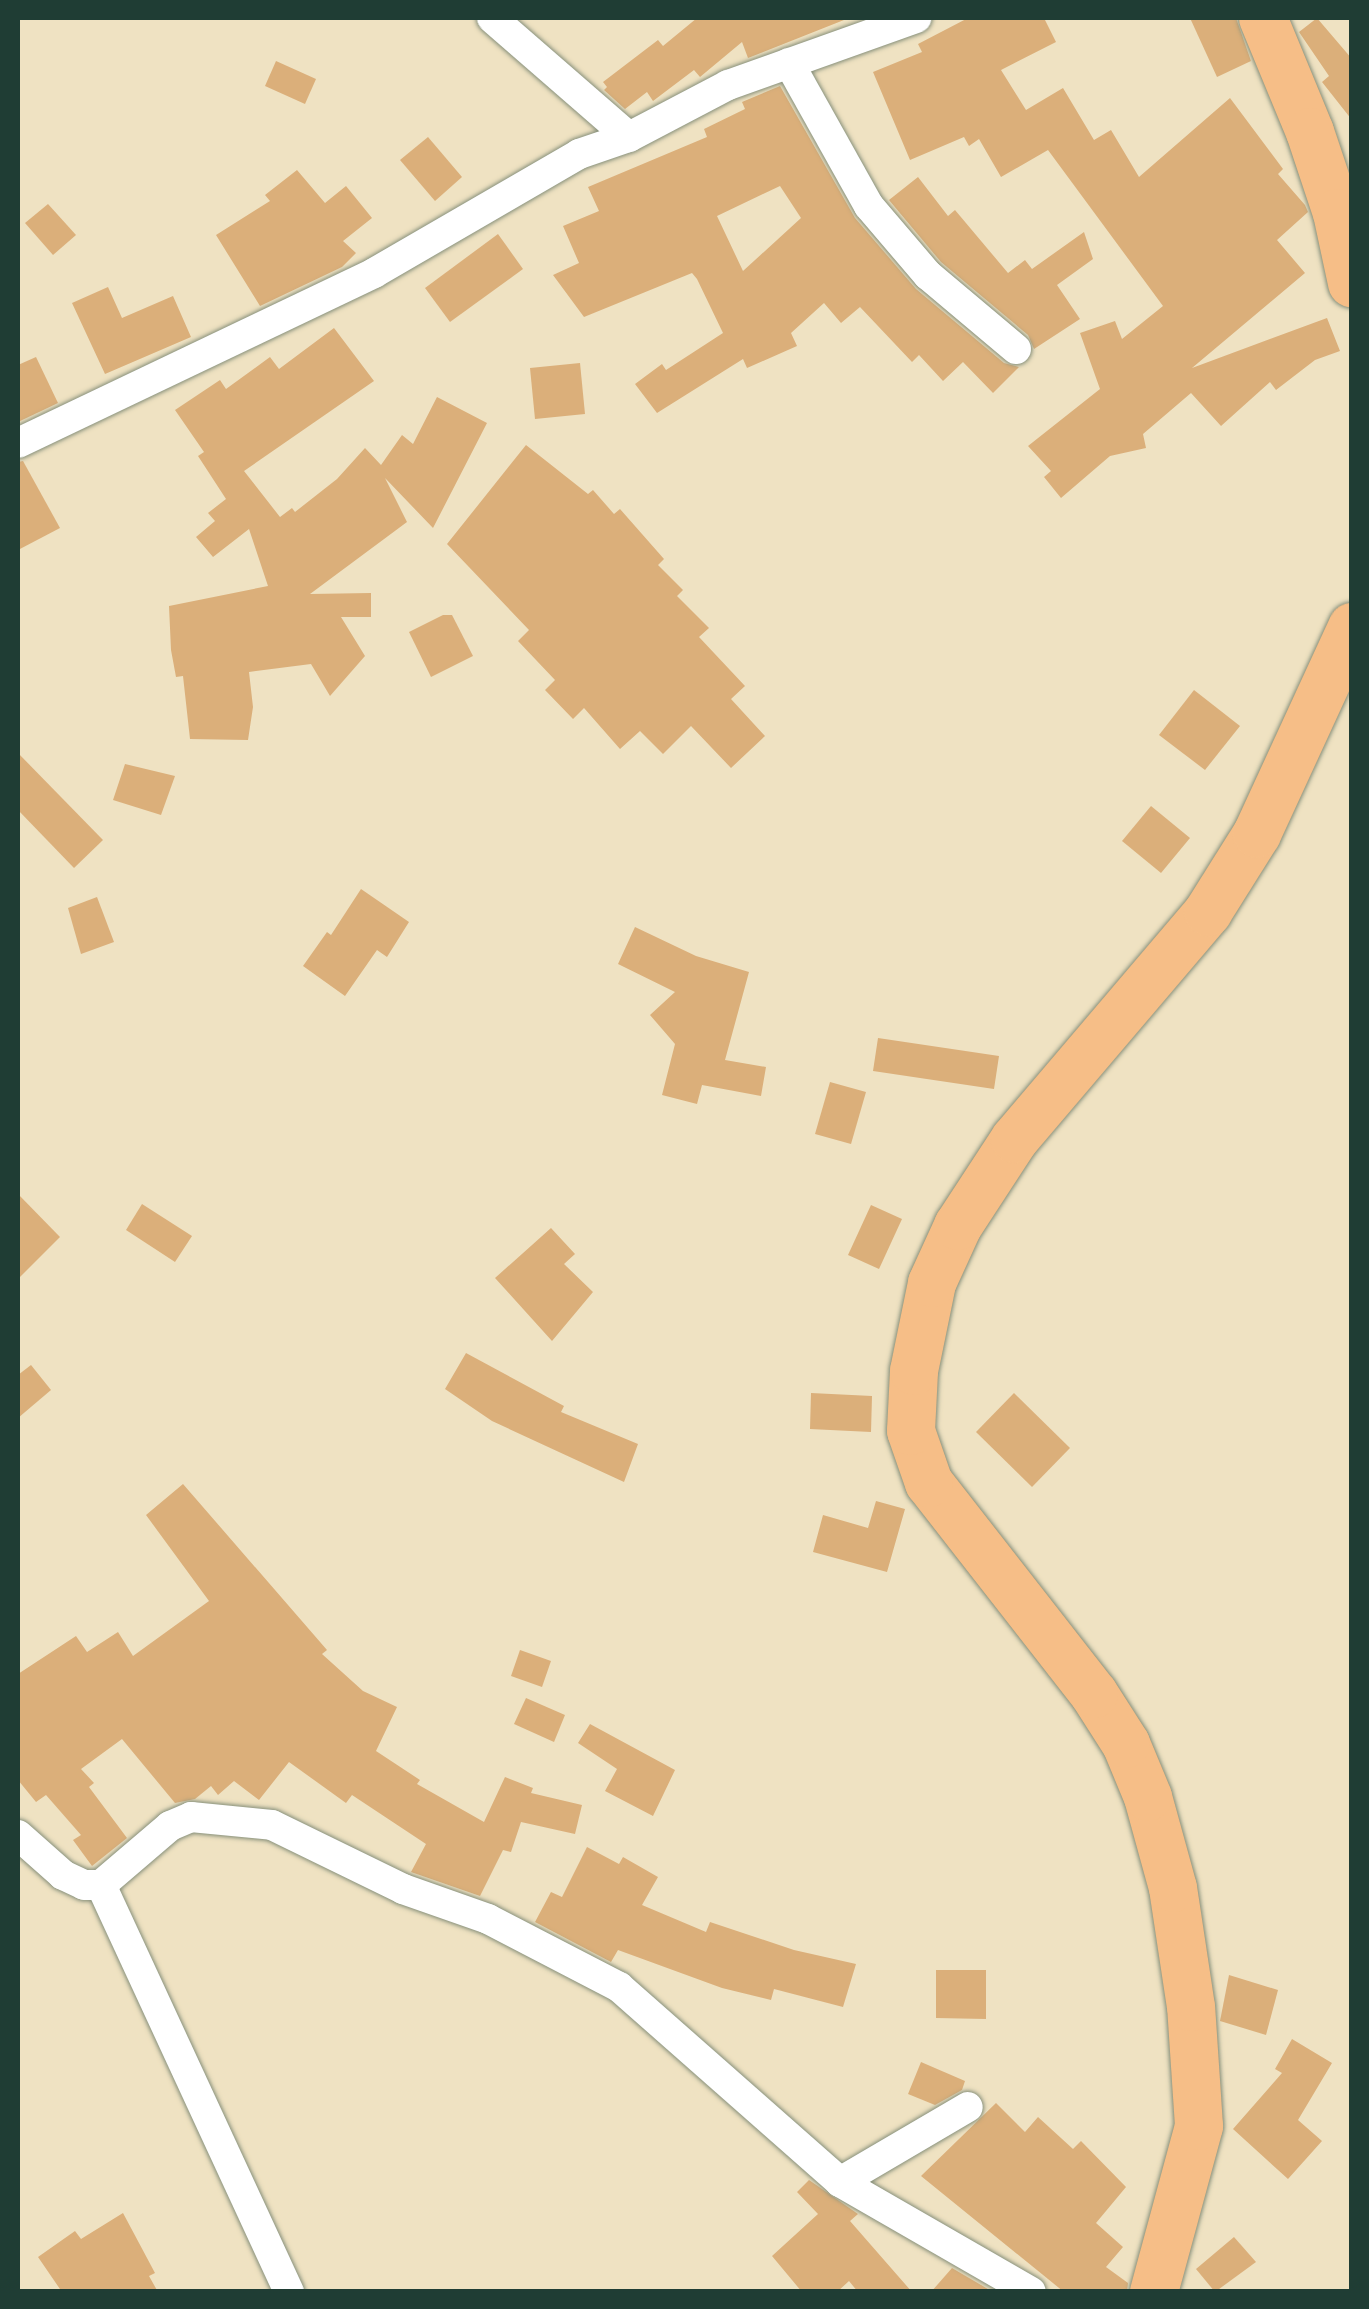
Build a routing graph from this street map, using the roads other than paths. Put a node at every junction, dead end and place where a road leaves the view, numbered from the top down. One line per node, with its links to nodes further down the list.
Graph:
1 (492, 18): 5 (street)
2 (916, 18): 4 (street)
3 (1263, 18): 6 (main road)
4 (789, 63): 5 (street); 7 (street)
5 (629, 138): 8 (street)
6 (1352, 283)
7 (1016, 349)
8 (18, 443)
9 (1352, 627): 16 (main road)
10 (18, 1835): 11 (street)
11 (101, 1885): 13 (street); 14 (street)
12 (968, 2108): 13 (street)
13 (840, 2182): 15 (street)
14 (290, 2292)
15 (1031, 2292)
16 (1154, 2292)

